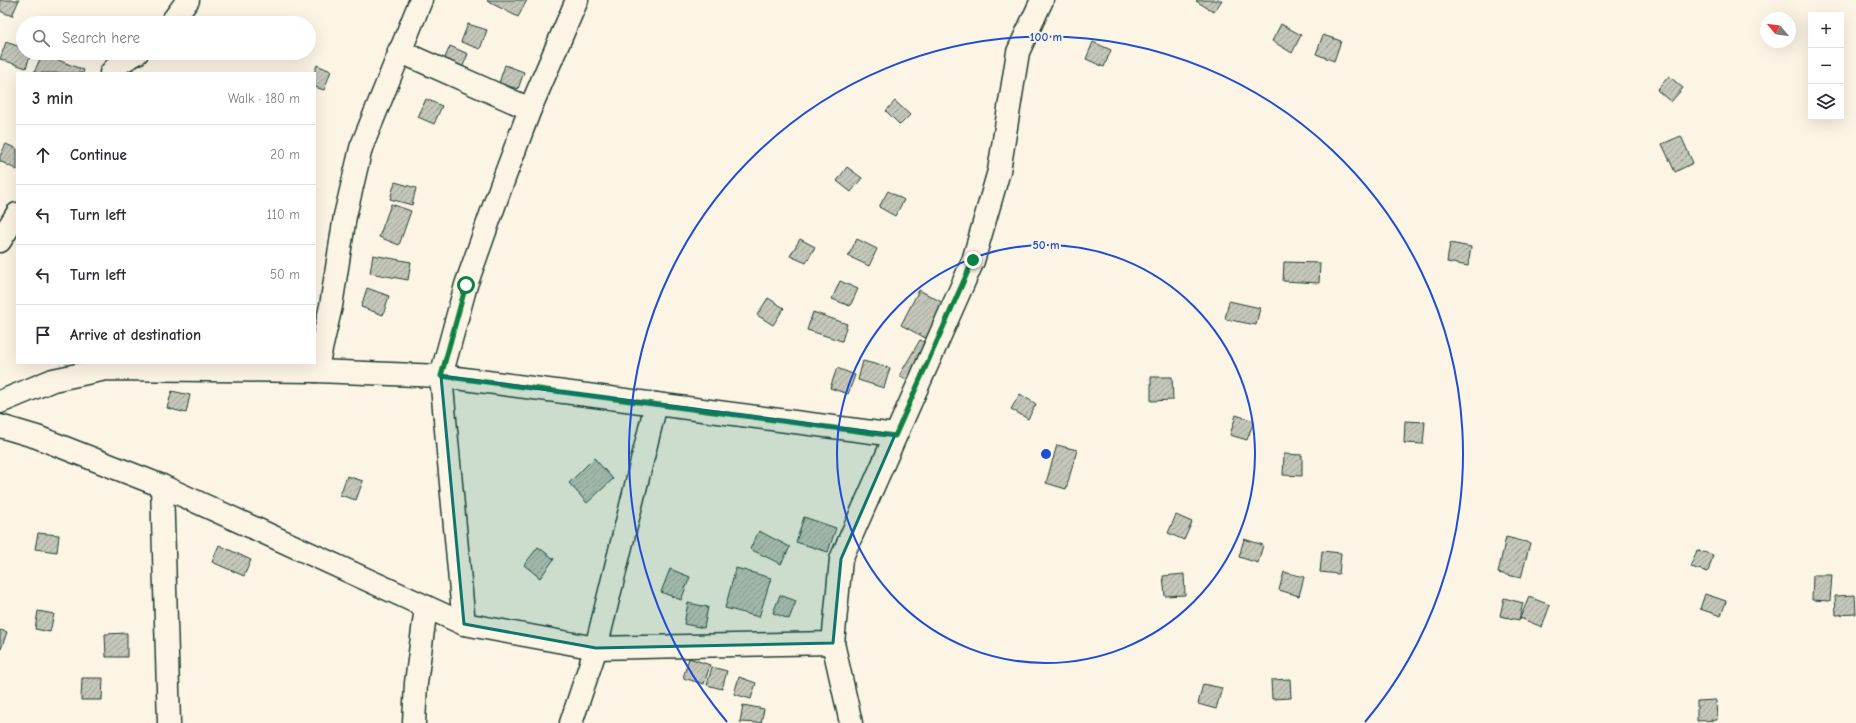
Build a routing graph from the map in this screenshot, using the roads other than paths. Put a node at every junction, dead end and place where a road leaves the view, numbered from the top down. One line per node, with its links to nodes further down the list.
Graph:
1 (188, 0): 5 (street)
2 (421, 0): 6 (street)
3 (577, 0): 9 (street)
4 (1042, 0): 17 (street)
5 (176, 16)
6 (399, 51): 9 (street); 12 (street)
7 (125, 60): 8 (street)
8 (112, 72)
9 (530, 109): 13 (street)
10 (16, 216): 11 (street)
11 (0, 241)
12 (316, 371): 13 (street); 14 (street)
13 (441, 376): 15 (street); 20 (street)
14 (0, 402)
15 (656, 404): 17 (street); 22 (street)
16 (0, 426): 18 (street)
17 (895, 436): 21 (street)
18 (162, 486): 19 (street); 23 (street)
19 (426, 607): 20 (street); 24 (street)
20 (464, 624): 22 (street)
21 (833, 643): 22 (street); 26 (street)
22 (596, 648): 25 (street)
23 (169, 723)
24 (414, 723)
25 (570, 723)
26 (851, 723)

